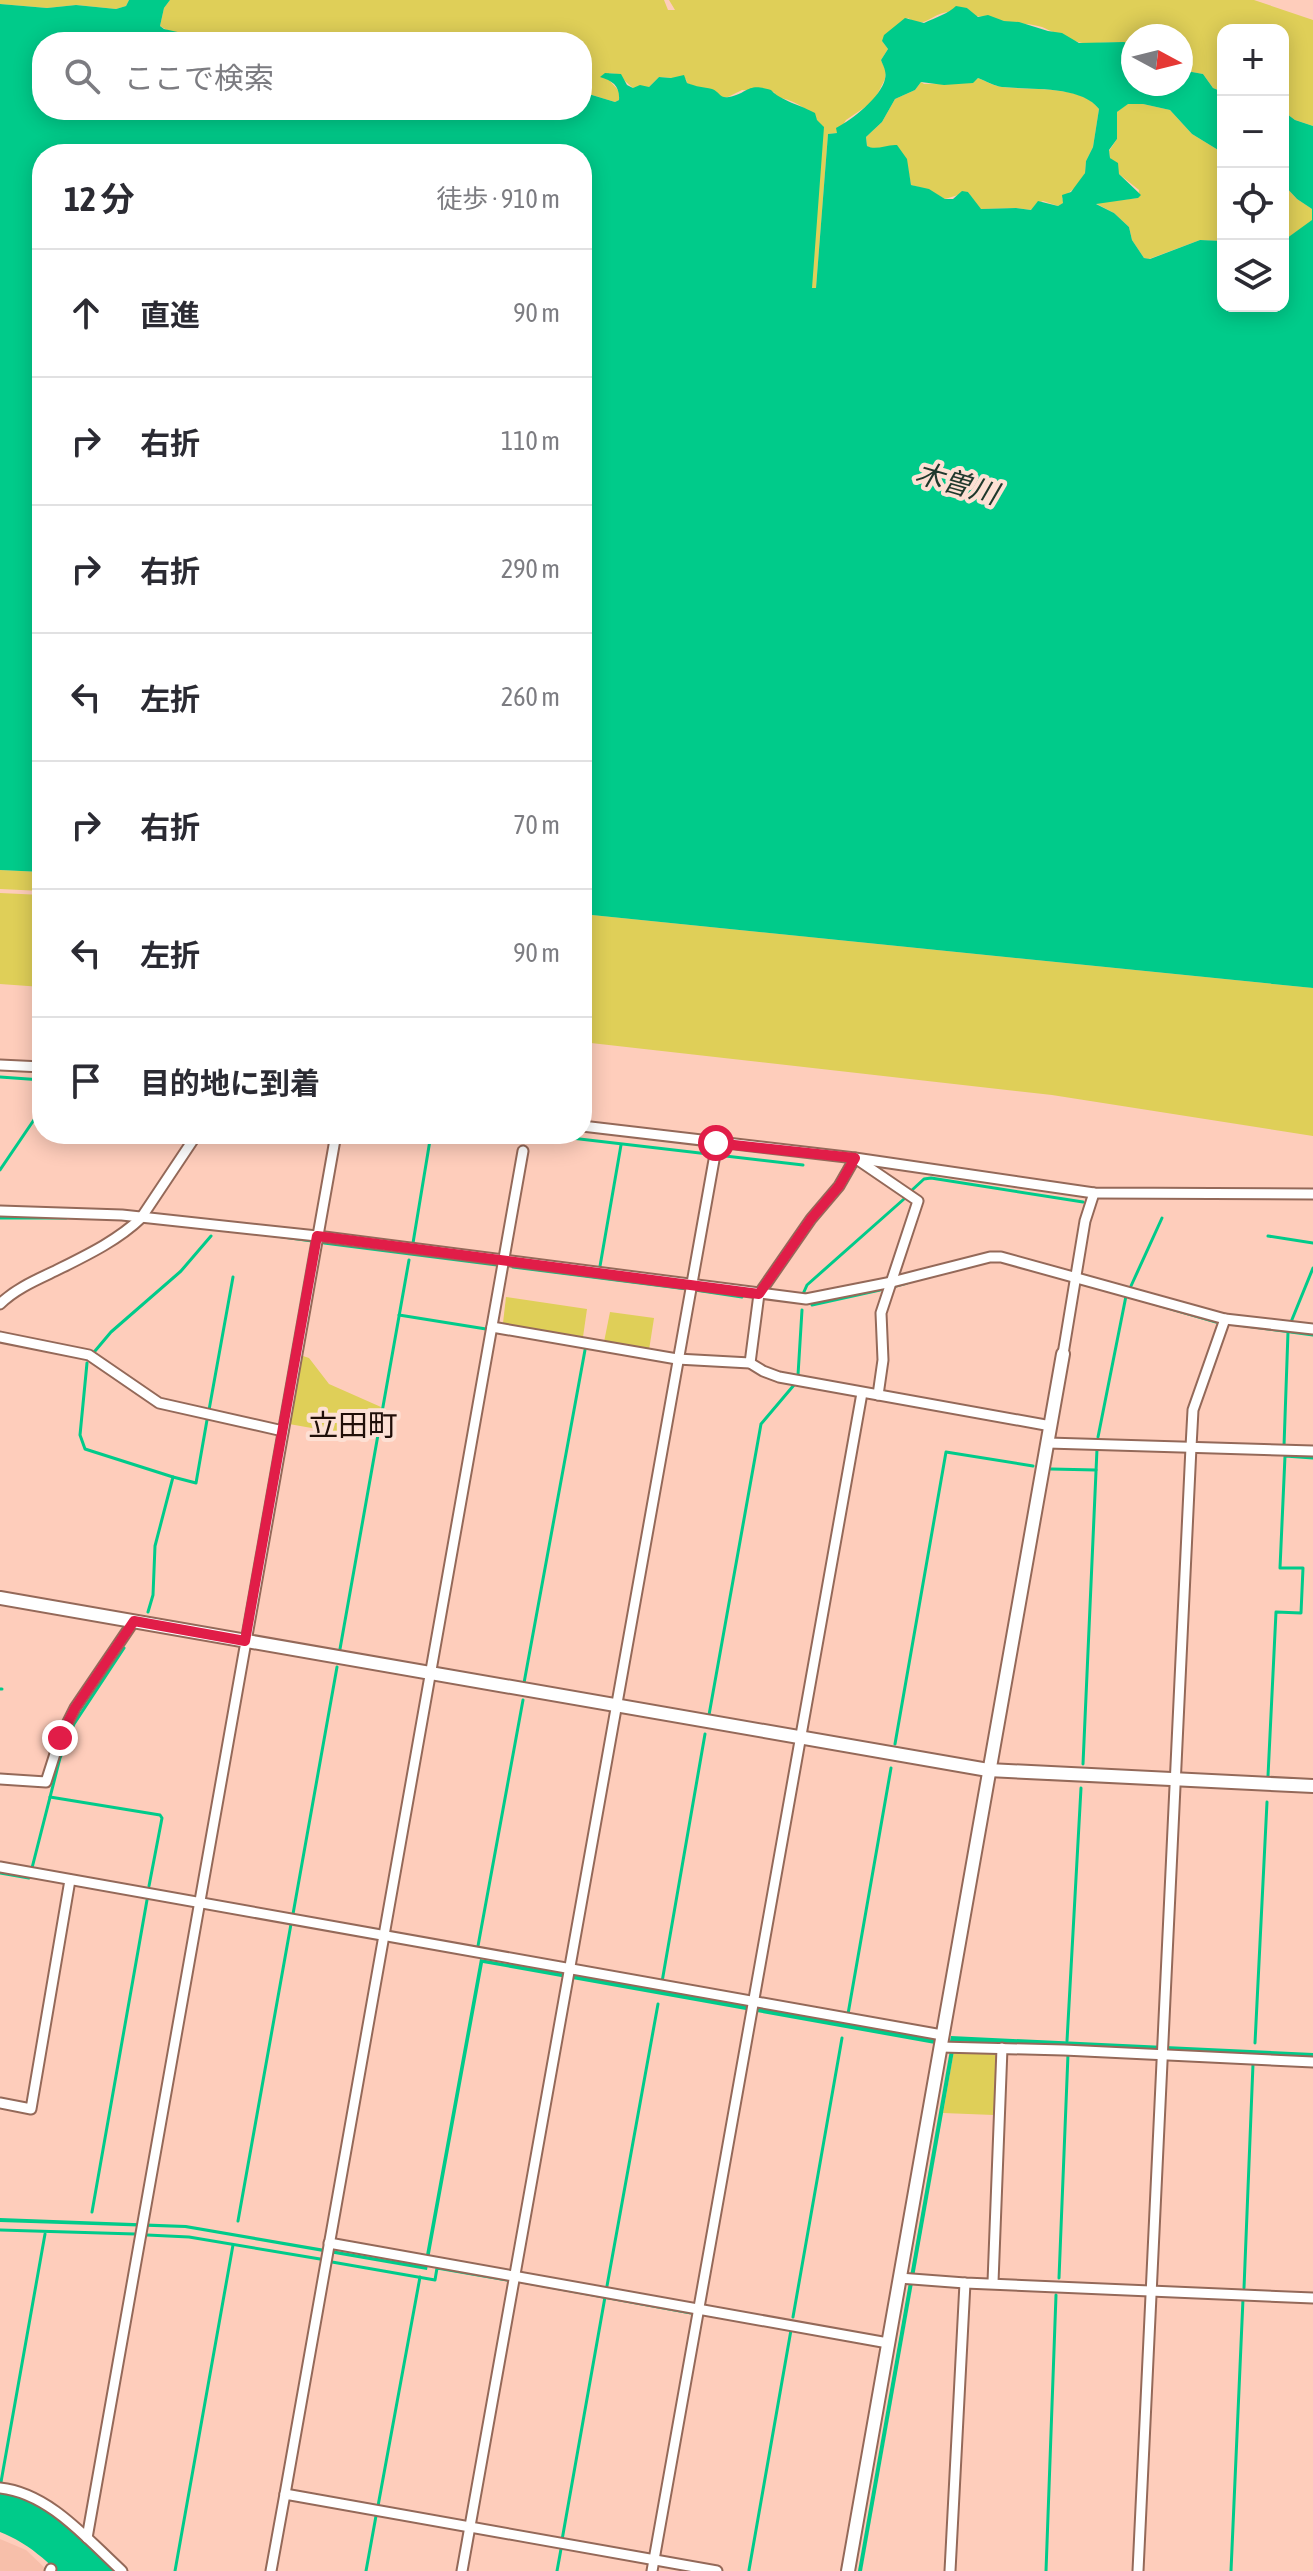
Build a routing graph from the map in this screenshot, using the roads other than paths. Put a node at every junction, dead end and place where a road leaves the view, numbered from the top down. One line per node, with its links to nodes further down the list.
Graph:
1 (0, 1065): 2 (street)
2 (32, 1067)
3 (592, 1127): 7 (street)
4 (190, 1144): 12 (street)
5 (334, 1144): 13 (street)
6 (523, 1151): 14 (street)
7 (855, 1158): 9 (street); 16 (street); 18 (street)
8 (714, 1160): 17 (street)
9 (1094, 1193): 10 (street); 15 (street)
10 (1313, 1194)
11 (0, 1211): 12 (street)
12 (141, 1218): 13 (street); 19 (street)
13 (317, 1236): 14 (street); 30 (street)
14 (504, 1261): 17 (street); 21 (street)
15 (1076, 1277): 16 (street); 20 (street); 24 (street)
16 (892, 1282): 18 (street); 28 (street)
17 (690, 1286): 18 (street); 25 (street)
18 (759, 1294): 26 (street)
19 (0, 1304)
20 (1224, 1322): 22 (street); 32 (street)
21 (492, 1327): 25 (street); 37 (street)
22 (1313, 1329)
23 (0, 1337): 30 (street)
24 (1063, 1354): 29 (street)
25 (677, 1359): 26 (street); 38 (street)
26 (750, 1363): 27 (street)
27 (862, 1393): 28 (street); 39 (street)
28 (878, 1395): 29 (street)
29 (1051, 1426): 31 (street)
30 (283, 1431): 36 (street)
31 (1048, 1443): 32 (street); 40 (street)
32 (1191, 1447): 33 (street); 42 (street)
33 (1312, 1450)
34 (0, 1598): 35 (street)
35 (134, 1621): 36 (street); 41 (street)
36 (245, 1641): 37 (street); 46 (street)
37 (430, 1673): 38 (street); 47 (street)
38 (617, 1707): 39 (street); 48 (street)
39 (801, 1738): 40 (street); 49 (street)
40 (988, 1770): 42 (street); 50 (street)
41 (0, 1779)
42 (1175, 1779): 43 (street); 52 (street)
43 (1313, 1786)
44 (0, 1867): 45 (street)
45 (70, 1880): 46 (street); 54 (street)
46 (200, 1902): 47 (street); 67 (street)
47 (383, 1936): 48 (street); 55 (street)
48 (568, 1973): 49 (street); 56 (street)
49 (752, 2007): 50 (street); 62 (street)
50 (941, 2041): 51 (street); 57 (street)
51 (1002, 2048): 52 (street); 58 (street)
52 (1162, 2051): 53 (street); 60 (street)
53 (1313, 2062)
54 (0, 2103)
55 (328, 2247): 56 (street); 65 (street)
56 (515, 2276): 62 (street); 66 (street)
57 (907, 2278): 59 (street); 63 (street)
58 (993, 2282): 59 (street); 60 (street)
59 (965, 2283): 75 (street)
60 (1151, 2289): 61 (street); 76 (street)
61 (1313, 2298)
62 (700, 2308): 63 (street); 68 (street)
63 (888, 2343): 74 (street)
64 (0, 2488): 67 (street)
65 (285, 2494): 66 (street); 70 (street)
66 (470, 2527): 68 (street); 71 (street)
67 (87, 2538): 69 (street)
68 (654, 2559): 72 (street); 73 (street)
69 (122, 2571)
70 (271, 2571)
71 (462, 2571)
72 (652, 2571)
73 (717, 2571)
74 (848, 2571)
75 (950, 2571)
76 (1138, 2571)

